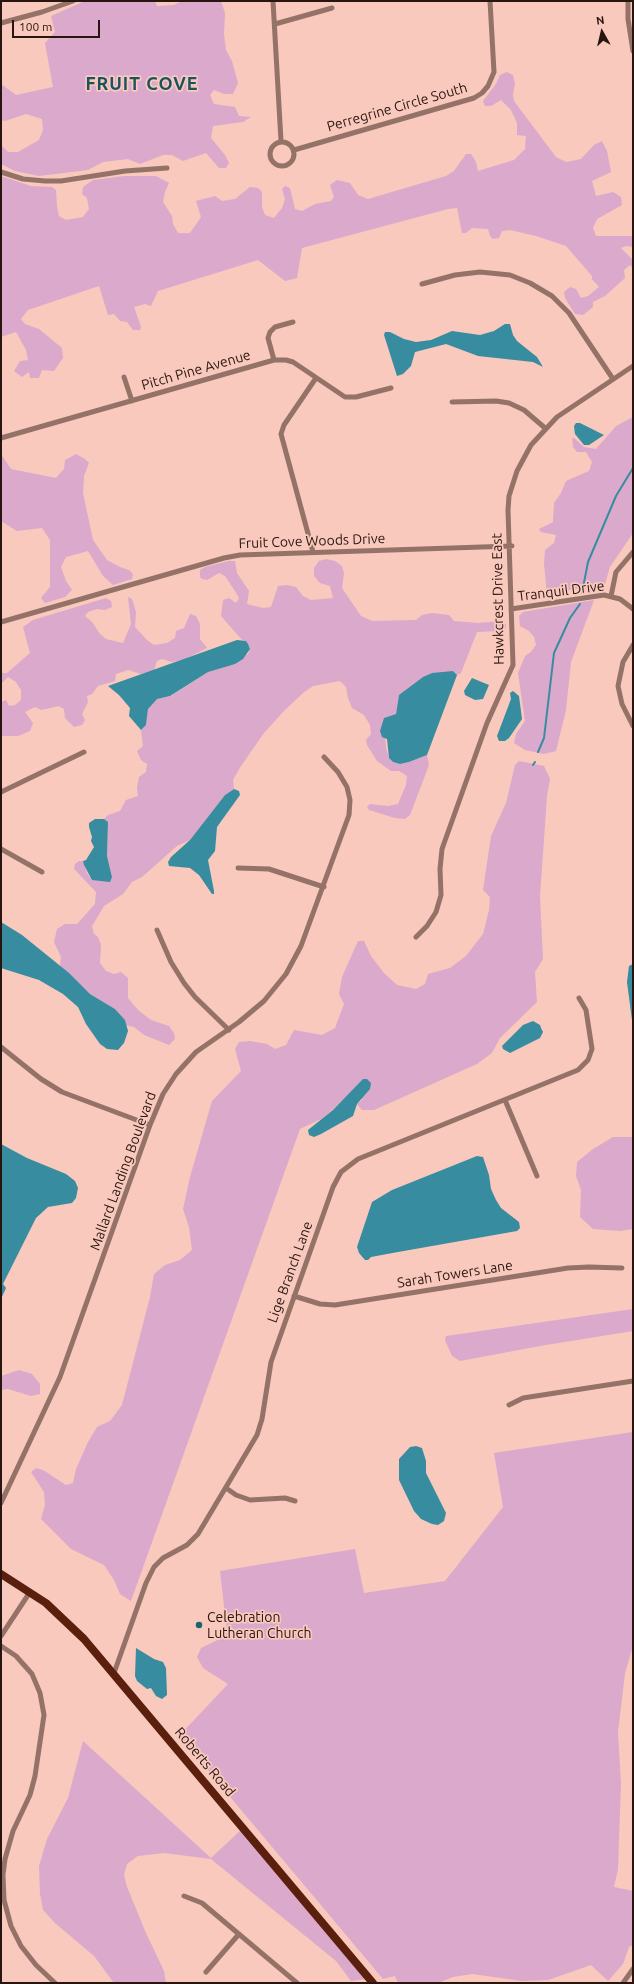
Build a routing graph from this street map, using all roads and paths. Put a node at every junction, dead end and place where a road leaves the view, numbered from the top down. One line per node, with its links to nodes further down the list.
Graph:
1 (73, 1): 6 (street)
2 (273, 1): 7 (street)
3 (490, 1): 10 (street, Perregrine Circle South)
4 (628, 1): 8 (street)
5 (332, 8): 7 (street)
6 (1, 23)
7 (274, 24): 9 (street)
8 (633, 51)
9 (281, 141): 10 (street); 10 (street)
10 (294, 150)
11 (167, 168): 12 (street)
12 (1, 172)
13 (422, 284): 19 (street)
14 (293, 322): 15 (street)
15 (274, 360): 18 (street, Pitch Pine Avenue); 21 (street, Pitch Pine Avenue)
16 (633, 366): 19 (street, Hawkcrest Drive East)
17 (124, 377): 21 (street)
18 (316, 378): 20 (street, Pitch Pine Avenue); 26 (street)
19 (612, 379): 23 (street, Hawkcrest Drive East)
20 (391, 388)
21 (132, 401): 24 (street, Pitch Pine Avenue)
22 (452, 402): 23 (street)
23 (545, 428): 25 (street, Hawkcrest Drive East)
24 (1, 438)
25 (510, 546): 26 (street, Fruit Cove Woods Drive); 29 (street, Hawkcrest Drive East)
26 (313, 552): 31 (street, Fruit Cove Woods Drive)
27 (633, 552): 28 (street)
28 (611, 596): 29 (street, Tranquil Drive); 30 (street, Tranquil Drive)
29 (511, 609): 42 (street, Hawkcrest Drive East)
30 (633, 609)
31 (1, 622)
32 (633, 645): 33 (street)
33 (633, 726)
34 (84, 752): 36 (street)
35 (324, 757): 40 (street, Mallard Landing Boulevard)
36 (1, 792)
37 (1, 849): 39 (street)
38 (238, 868): 40 (street)
39 (42, 872)
40 (324, 887): 44 (street, Mallard Landing Boulevard)
41 (157, 930): 44 (street)
42 (416, 937)
43 (579, 998): 46 (street, Lige Branch Lane)
44 (229, 1030): 47 (street, Mallard Landing Boulevard)
45 (1, 1047): 47 (street)
46 (505, 1100): 48 (street); 50 (street, Lige Branch Lane)
47 (150, 1124): 55 (street, Mallard Landing Boulevard)
48 (537, 1176)
49 (622, 1268): 50 (street, Sarah Towers Lane)
50 (294, 1296): 53 (street, Lige Branch Lane)
51 (633, 1381): 52 (street)
52 (509, 1405)
53 (226, 1488): 54 (street); 60 (street, Lige Branch Lane)
54 (295, 1500)
55 (1, 1503)
56 (1, 1574): 57 (main road, Roberts Road)
57 (30, 1592): 58 (street); 60 (main road, Roberts Road)
58 (1, 1636)
59 (1, 1646): 62 (street)
60 (114, 1673): 68 (main road, Roberts Road)
61 (184, 1896): 63 (street)
62 (2, 1900): 66 (street)
63 (239, 1934): 65 (street); 67 (street)
64 (633, 1969): 69 (street)
65 (206, 1972)
66 (55, 1983)
67 (297, 1983)
68 (373, 1983)
69 (623, 1983)

